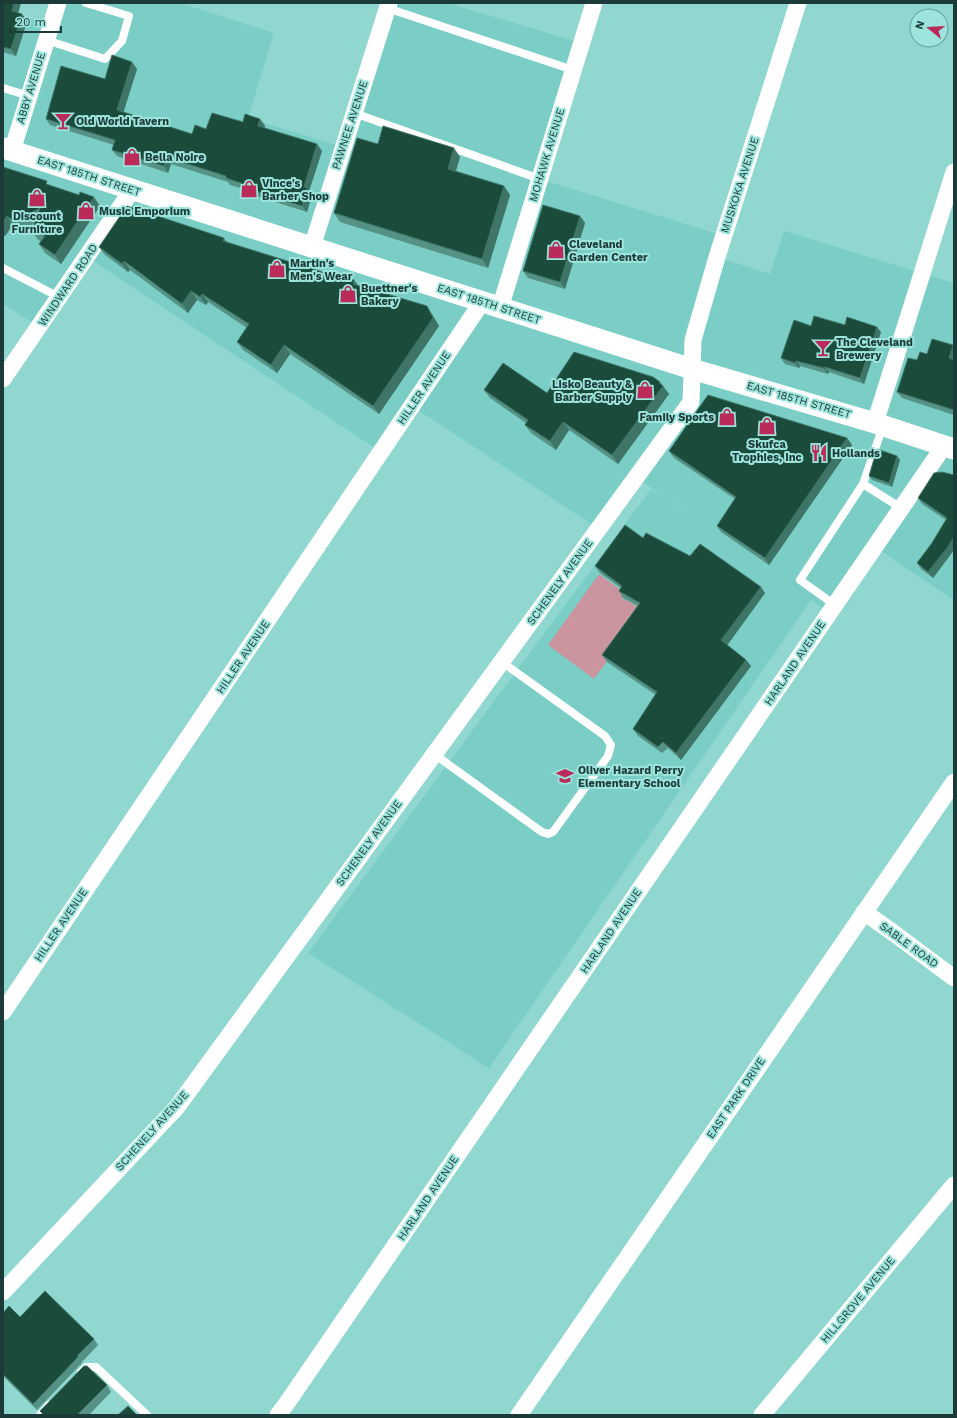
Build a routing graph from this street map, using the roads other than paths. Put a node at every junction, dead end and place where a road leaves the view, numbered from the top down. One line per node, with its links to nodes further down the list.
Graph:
1 (58, 3): 6 (street, ABBY AVENUE)
2 (86, 3): 6 (lane)
3 (594, 3): 7 (street, MOHAWK AVENUE)
4 (798, 3): 19 (street, MUSKOKA AVENUE)
5 (388, 6): 7 (lane); 10 (street, PAWNEE AVENUE)
6 (46, 40): 9 (street, ABBY AVENUE)
7 (573, 70): 13 (street, MOHAWK AVENUE)
8 (3, 88): 9 (lane)
9 (29, 96): 11 (street, ABBY AVENUE)
10 (354, 113): 13 (lane); 15 (street, PAWNEE AVENUE)
11 (7, 150): 14 (street, EAST 185TH STREET)
12 (954, 172): 21 (street)
13 (540, 179): 18 (street, MOHAWK AVENUE)
14 (132, 190): 15 (street, EAST 185TH STREET); 17 (street, WINDWARD ROAD)
15 (312, 247): 18 (street, EAST 185TH STREET)
16 (3, 268): 17 (lane)
17 (59, 297): 20 (street, WINDWARD ROAD)
18 (491, 305): 19 (street, EAST 185TH STREET); 31 (street, HILLER AVENUE)
19 (692, 369): 21 (street, EAST 185TH STREET); 26 (street, SCHENELY AVENUE)
20 (3, 379)
21 (879, 424): 22 (street, EAST 185TH STREET); 23 (lane)
22 (949, 447): 24 (street, HARLAND AVENUE)
23 (863, 484): 24 (lane); 25 (lane)
24 (901, 508): 25 (street, HARLAND AVENUE)
25 (835, 605): 38 (street, HARLAND AVENUE)
26 (502, 662): 27 (street, SCHENELY AVENUE); 27 (lane)
27 (434, 754): 33 (street, SCHENELY AVENUE)
28 (954, 782): 29 (street, EAST PARK DRIVE)
29 (864, 912): 30 (street, SABLE ROAD); 39 (street, EAST PARK DRIVE)
30 (954, 978)
31 (3, 1012)
32 (954, 1185): 40 (street, HILLGROVE AVENUE)
33 (3, 1292)
34 (75, 1378): 37 (lane)
35 (55, 1399): 36 (lane)
36 (40, 1415)
37 (147, 1415)
38 (278, 1415)
39 (519, 1415)
40 (762, 1415)

